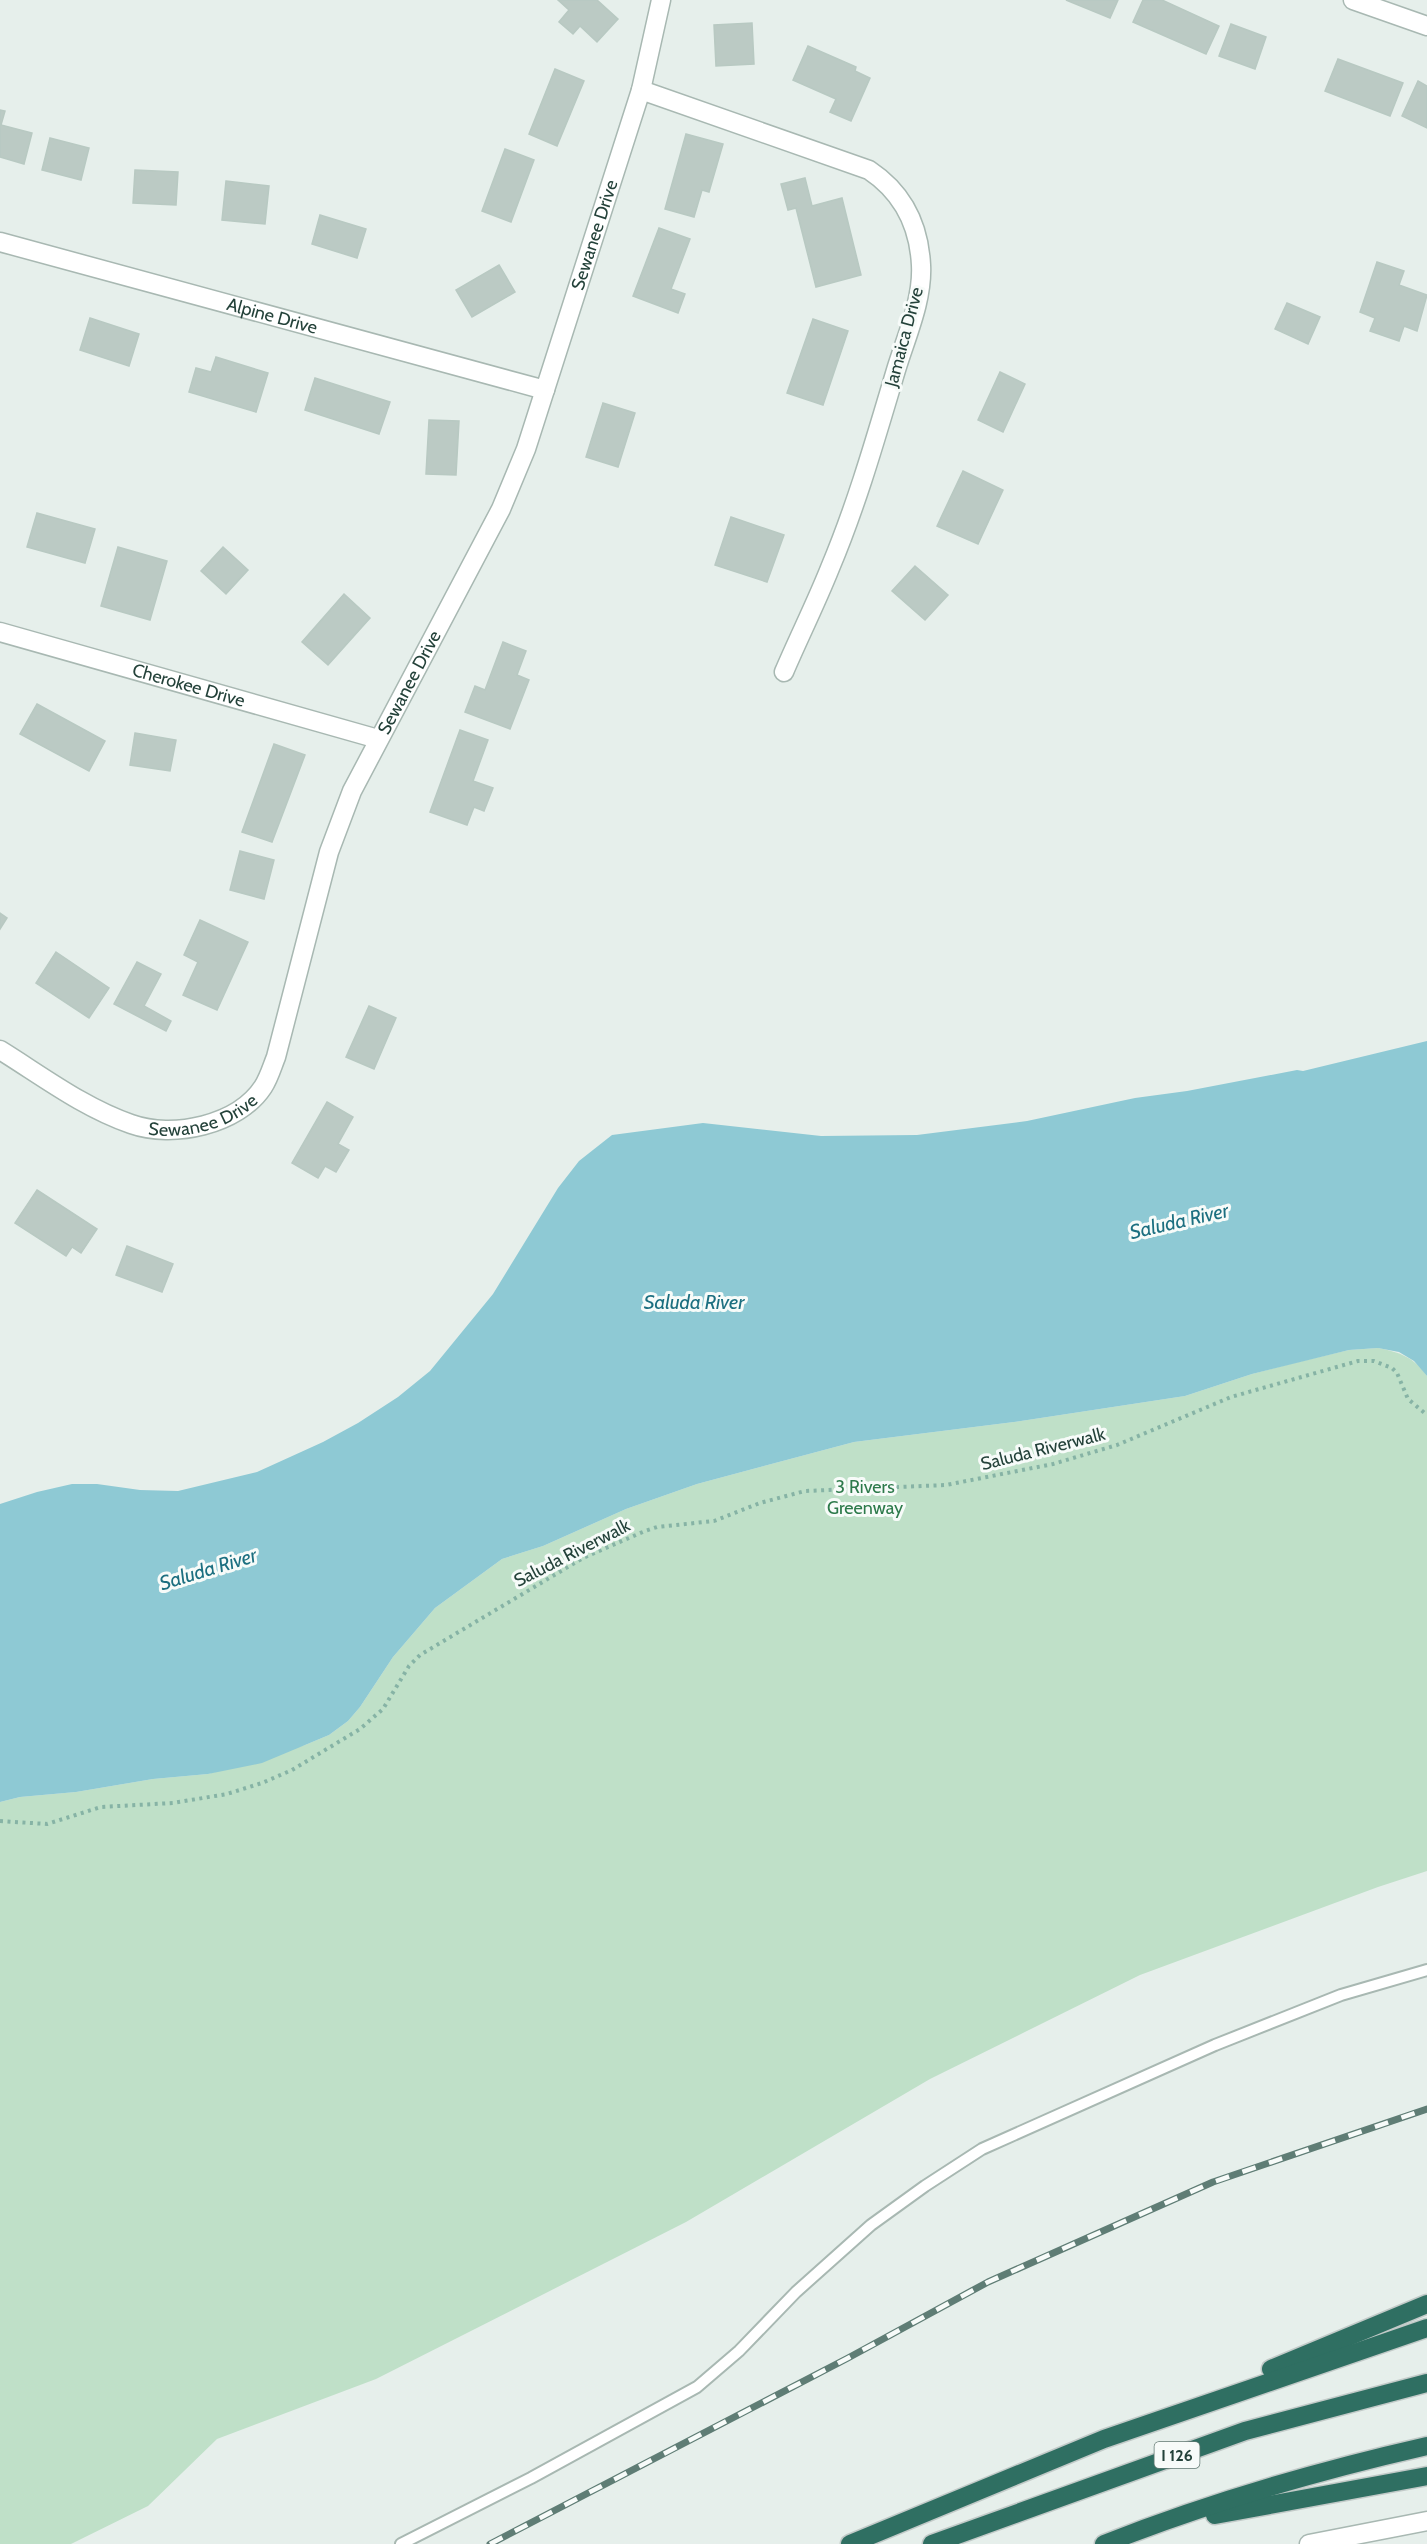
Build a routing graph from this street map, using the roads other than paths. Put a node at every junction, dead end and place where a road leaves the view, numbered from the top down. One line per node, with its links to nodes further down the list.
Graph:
1 (661, 0): 4 (street, Sewanee Drive)
2 (1353, 0): 3 (street)
3 (1427, 26)
4 (641, 90): 6 (street, Sewanee Drive); 8 (street, Jamaica Drive)
5 (0, 242): 6 (street, Alpine Drive)
6 (545, 390): 9 (street, Sewanee Drive)
7 (0, 632): 9 (street, Cherokee Drive)
8 (784, 672)
9 (378, 739): 10 (street, Sewanee Drive)
10 (0, 1050)
11 (1427, 1970): 20 (lane)
12 (1427, 2304): 15 (highway)
13 (1427, 2328): 15 (highway)
14 (1427, 2383): 22 (highway, I 126)
15 (1104, 2439): 21 (highway)
16 (1427, 2446): 19 (highway)
17 (1427, 2476): 19 (highway)
18 (1427, 2521): 24 (street)
19 (1142, 2529): 23 (highway)
20 (401, 2544)
21 (850, 2544)
22 (932, 2544)
23 (1104, 2544)
24 (1309, 2544)

